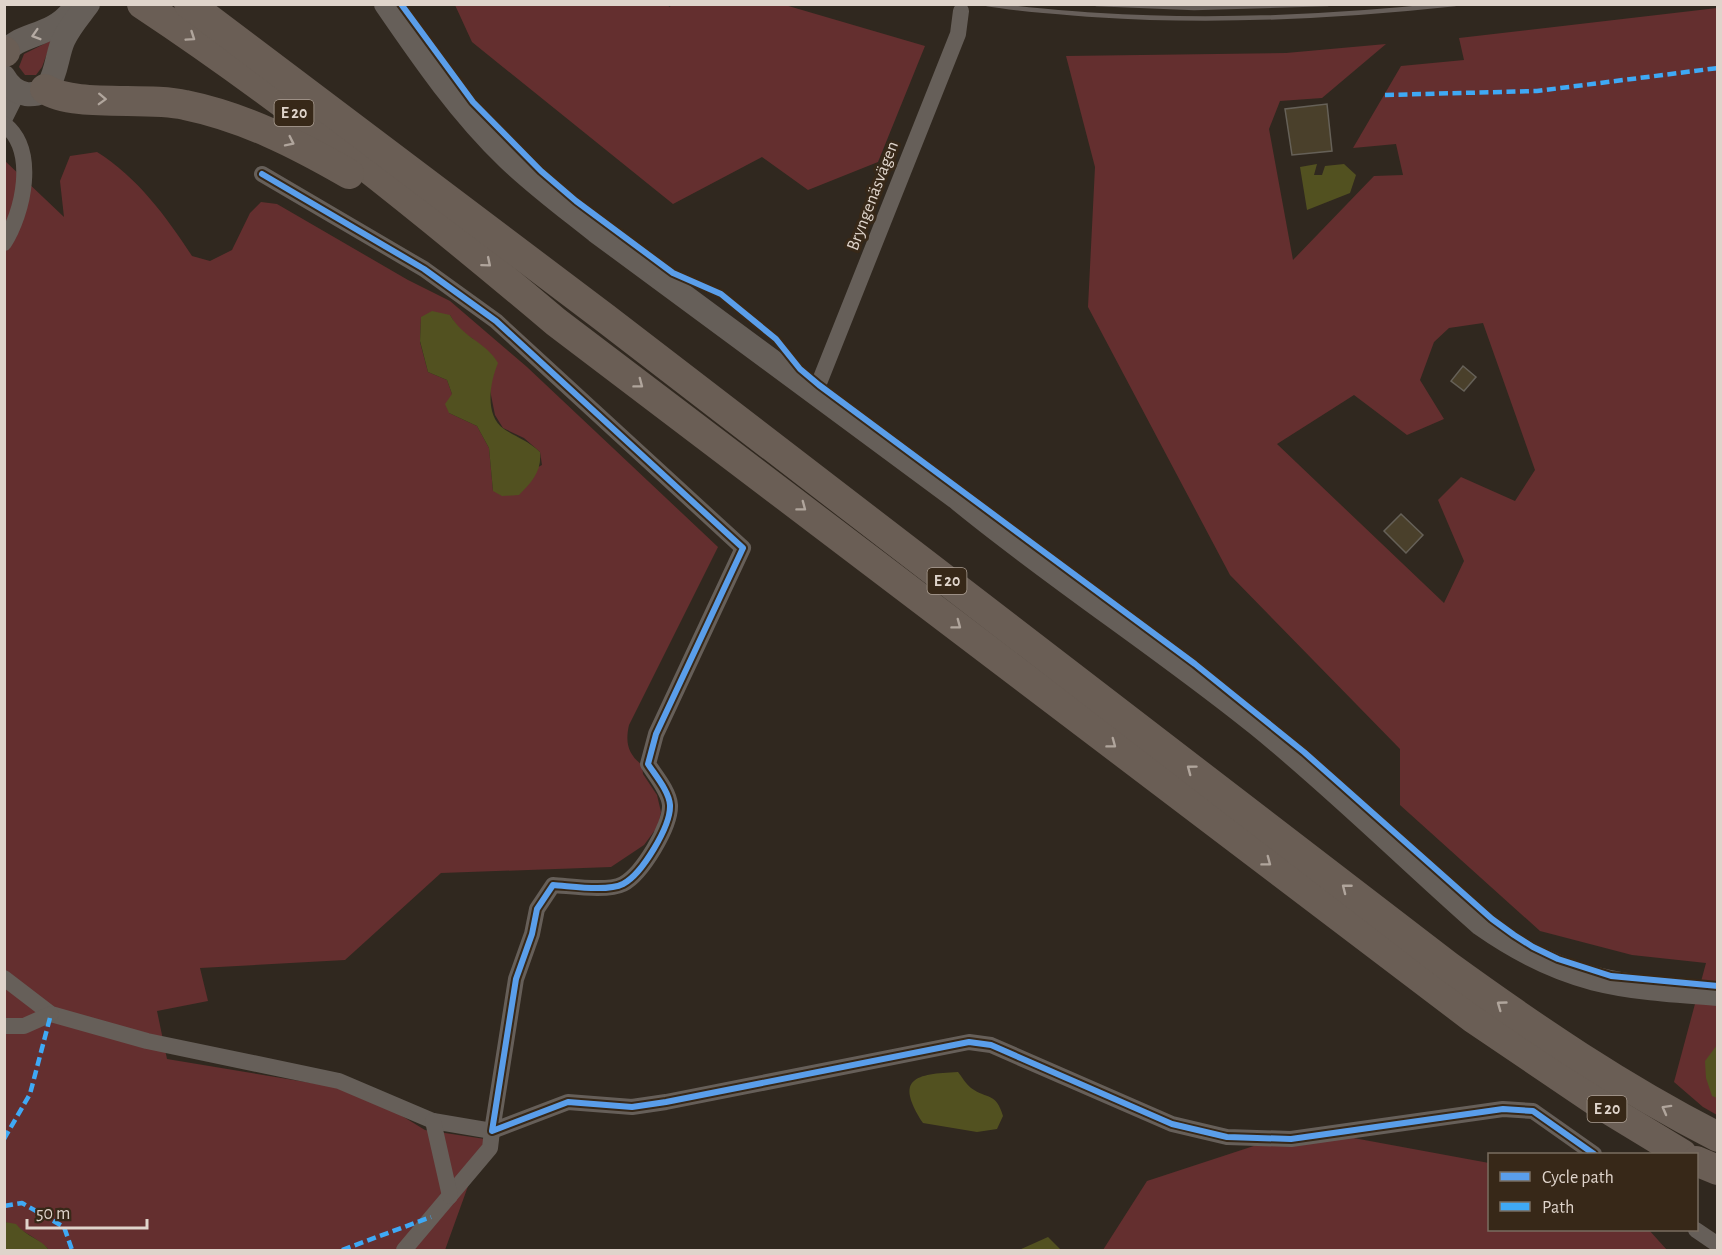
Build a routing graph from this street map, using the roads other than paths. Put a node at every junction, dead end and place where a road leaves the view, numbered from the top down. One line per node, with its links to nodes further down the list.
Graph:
1 (142, 4): 10 (highway, E 20, one-way to 10)
2 (189, 4): 19 (highway, E 20, one-way to 2)
3 (386, 4): 12 (street)
4 (961, 11): 12 (street, Bryngenäsvägen)
5 (77, 12): 6 (street, one-way to 6); 7 (street)
6 (5, 52)
7 (23, 86): 8 (street); 10 (highway, one-way to 10)
8 (4, 122): 11 (street)
9 (262, 174): 18 (street)
10 (442, 225): 21 (highway, E 20, one-way to 21)
11 (4, 243)
12 (815, 393): 14 (street)
13 (4, 978): 15 (street)
14 (1718, 994)
15 (51, 1014): 16 (street); 17 (street)
16 (4, 1026)
17 (433, 1121): 18 (street); 24 (street)
18 (492, 1131): 20 (street); 24 (street)
19 (1718, 1137)
20 (1591, 1153)
21 (1679, 1153)
22 (1698, 1162): 23 (highway)
23 (1718, 1170)
24 (450, 1196): 27 (street)
25 (1697, 1231): 26 (street)
26 (1718, 1245)
27 (404, 1251)

